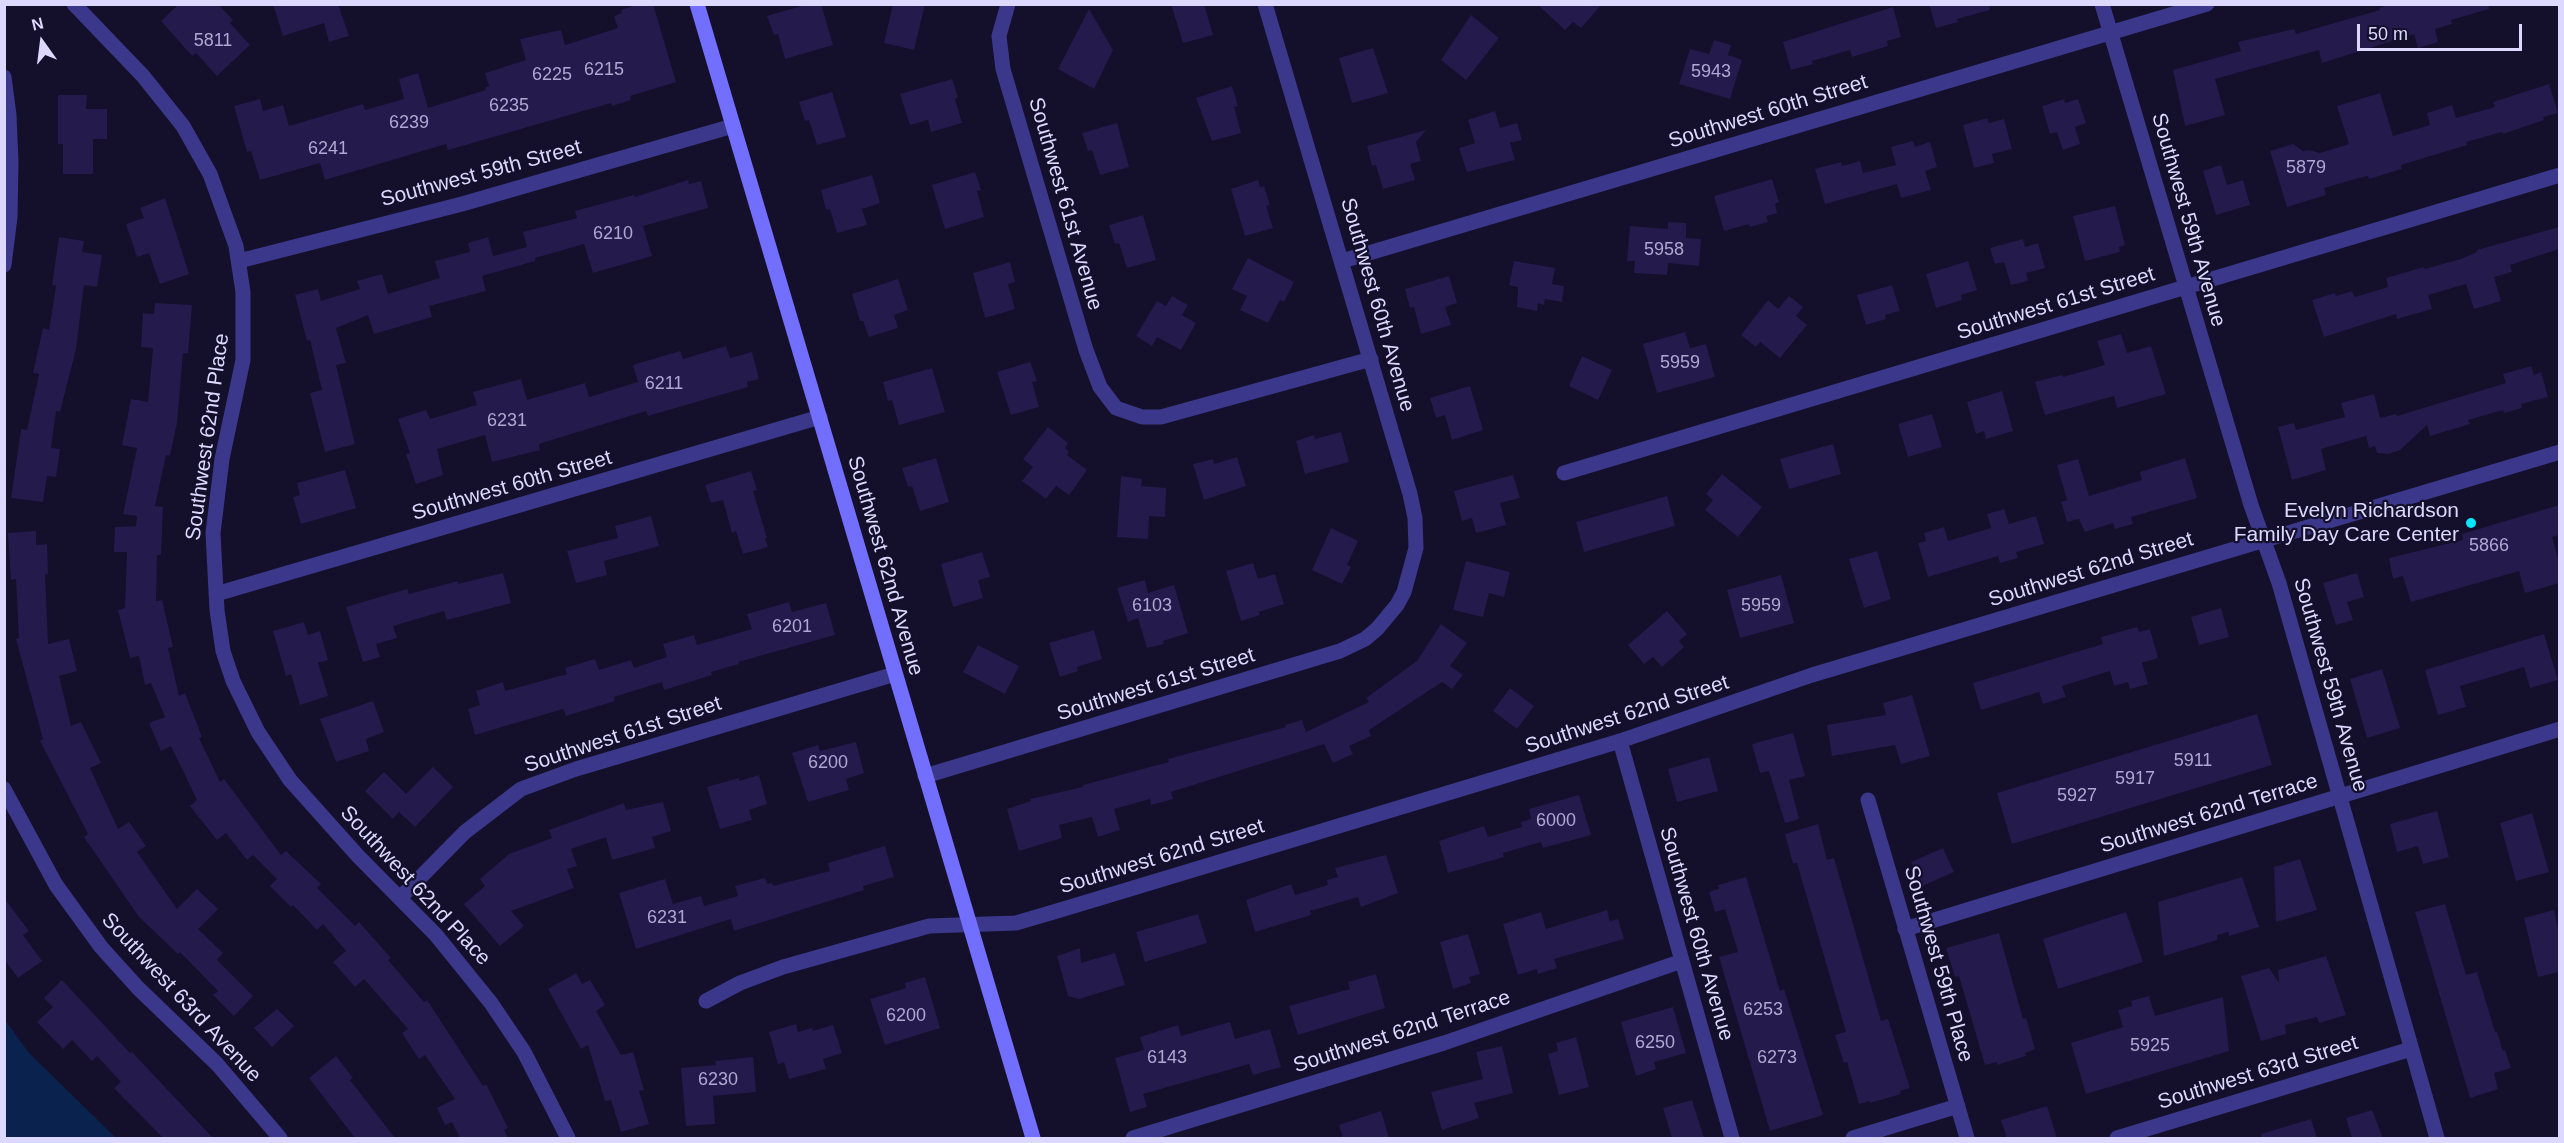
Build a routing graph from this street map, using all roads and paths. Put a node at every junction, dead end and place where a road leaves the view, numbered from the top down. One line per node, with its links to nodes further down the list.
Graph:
1 (74, 4): 11 (street, Southwest 62nd Place)
2 (698, 4): 9 (street, Southwest 62nd Avenue)
3 (1265, 4): 12 (street, Southwest 60th Avenue)
4 (2102, 4): 7 (street, Southwest 59th Avenue)
5 (2207, 4): 7 (street, Southwest 60th Street)
6 (1008, 5): 15 (street, Southwest 61st Avenue)
7 (2111, 33): 12 (street, Southwest 60th Street); 14 (street, Southwest 59th Avenue)
8 (4, 77): 13 (street)
9 (733, 126): 11 (street, Southwest 59th Street); 16 (street, Southwest 62nd Avenue)
10 (2559, 175): 14 (street, Southwest 61st Street)
11 (240, 261): 20 (street, Southwest 62nd Place)
12 (1342, 261): 15 (street, Southwest 60th Avenue)
13 (4, 265)
14 (2185, 287): 18 (street, Southwest 61st Street); 19 (street, Southwest 59th Avenue)
15 (1371, 359): 21 (street, Southwest 60th Avenue)
16 (820, 417): 20 (street, Southwest 60th Street); 22 (street, Southwest 62nd Avenue)
17 (2559, 452): 19 (street, Southwest 62nd Street)
18 (1564, 472)
19 (2263, 540): 24 (street, Southwest 62nd Street); 27 (street, Southwest 59th Avenue)
20 (216, 594): 29 (street, Southwest 62nd Place)
21 (1388, 616): 25 (street, Southwest 61st Street)
22 (895, 674): 25 (street, Southwest 62nd Avenue); 29 (street, Southwest 61st Street)
23 (2558, 734): 27 (street, Southwest 62nd Terrace)
24 (1620, 741): 30 (street, Southwest 62nd Street); 32 (street, Southwest 60th Avenue)
25 (925, 776): 30 (street, Southwest 62nd Avenue)
26 (4, 789): 36 (street, Southwest 63rd Avenue)
27 (2340, 796): 31 (street, Southwest 62nd Terrace); 34 (street, Southwest 59th Avenue)
28 (1868, 800): 31 (street, Southwest 59th Place)
29 (400, 898): 37 (street, Southwest 62nd Place)
30 (970, 924): 33 (street, Southwest 62nd Street); 38 (street, Southwest 62nd Avenue)
31 (1905, 929): 35 (street, Southwest 59th Place)
32 (1682, 961): 39 (street, Southwest 62nd Terrace); 40 (street, Southwest 60th Avenue)
33 (706, 1001)
34 (2411, 1049): 43 (street, Southwest 63rd Street); 44 (street, Southwest 59th Avenue)
35 (1958, 1106): 41 (street); 42 (street, Southwest 59th Place)
36 (280, 1138)
37 (568, 1138)
38 (1033, 1138)
39 (1133, 1138)
40 (1732, 1138)
41 (1853, 1138)
42 (1967, 1138)
43 (2117, 1138)
44 (2437, 1138)

